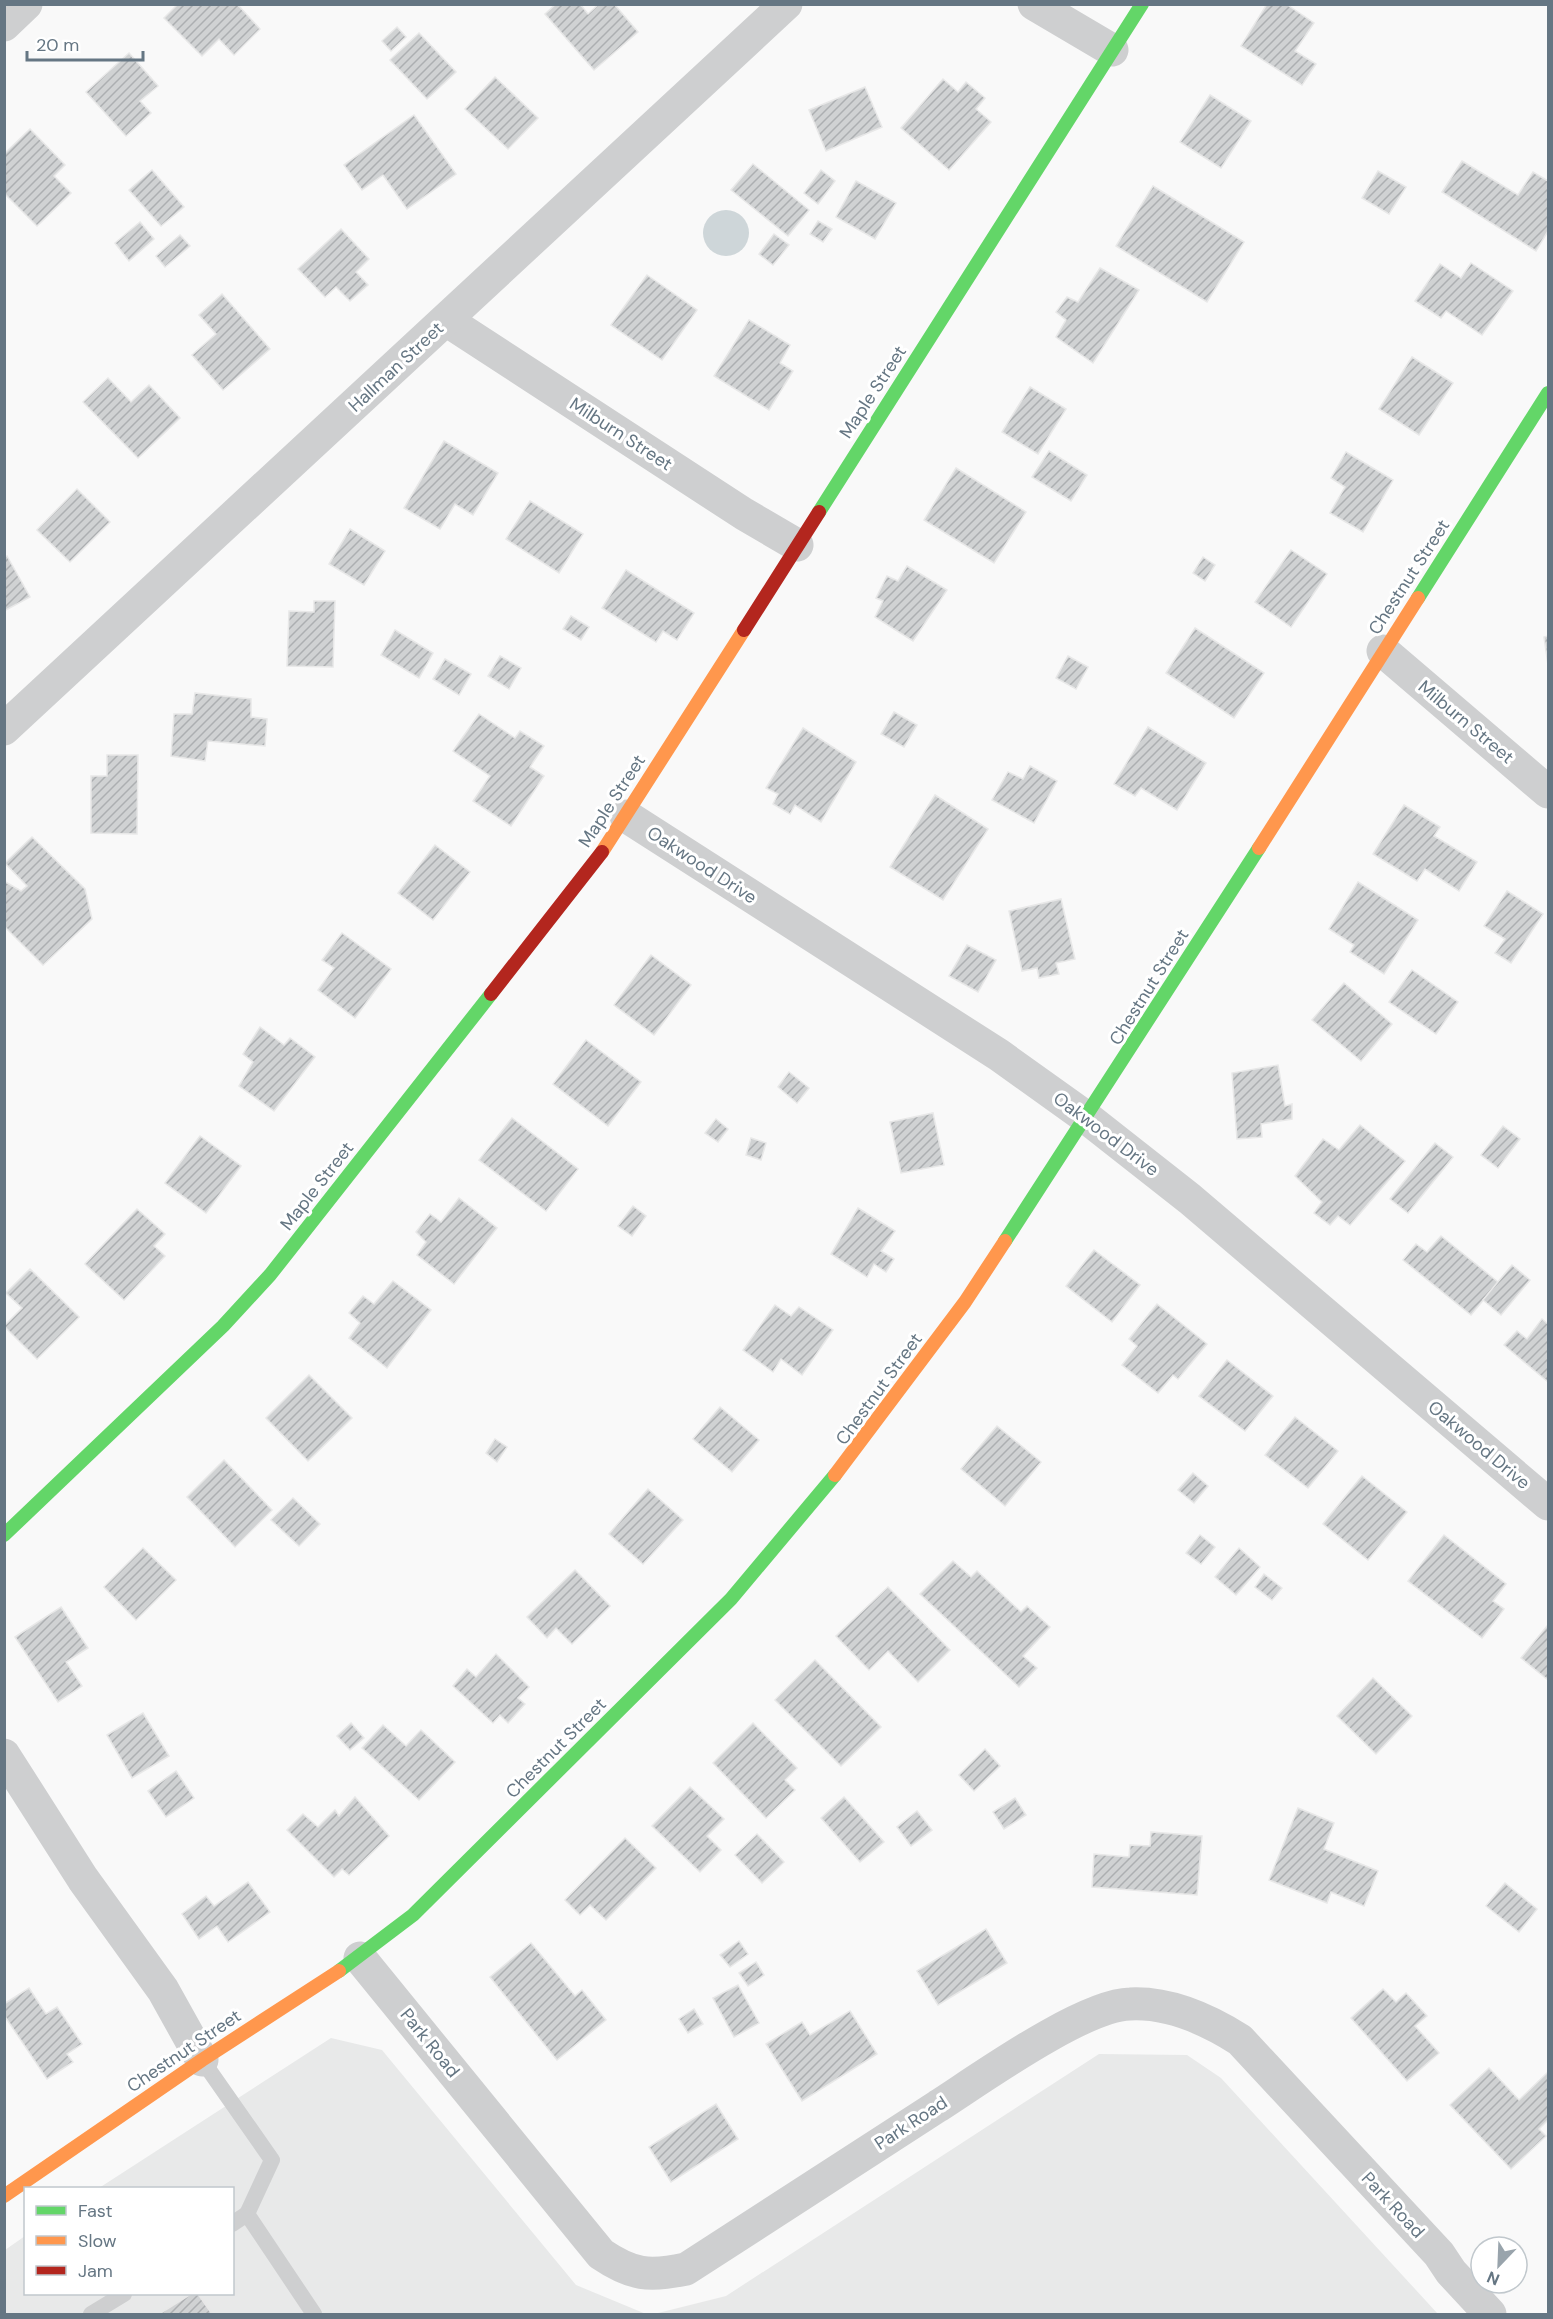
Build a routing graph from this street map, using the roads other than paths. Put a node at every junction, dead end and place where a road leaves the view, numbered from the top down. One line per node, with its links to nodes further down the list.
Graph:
1 (26, 4): 5 (street)
2 (786, 4): 7 (street, Hallman Street)
3 (1034, 4): 6 (street)
4 (1142, 4): 6 (street, Maple Street)
5 (4, 25)
6 (1112, 50): 9 (street, Maple Street)
7 (446, 320): 9 (street, Milburn Street); 11 (street, Hallman Street)
8 (1548, 393): 10 (street, Chestnut Street)
9 (797, 544): 13 (street, Maple Street)
10 (1383, 651): 12 (street, Milburn Street); 14 (street, Chestnut Street)
11 (4, 729)
12 (1548, 792)
13 (626, 816): 14 (street, Oakwood Drive); 16 (street, Maple Street)
14 (1087, 1118): 15 (street, Oakwood Drive); 18 (street, Chestnut Street)
15 (1548, 1504)
16 (4, 1535)
17 (4, 1755): 19 (street)
18 (360, 1958): 19 (street, Chestnut Street); 26 (street, Park Road)
19 (202, 2060): 20 (street, Chestnut Street); 21 (lane)
20 (4, 2196)
21 (248, 2214): 22 (lane); 25 (lane)
22 (234, 2223)
23 (122, 2295): 24 (lane)
24 (91, 2314)
25 (314, 2314)
26 (1490, 2314)

